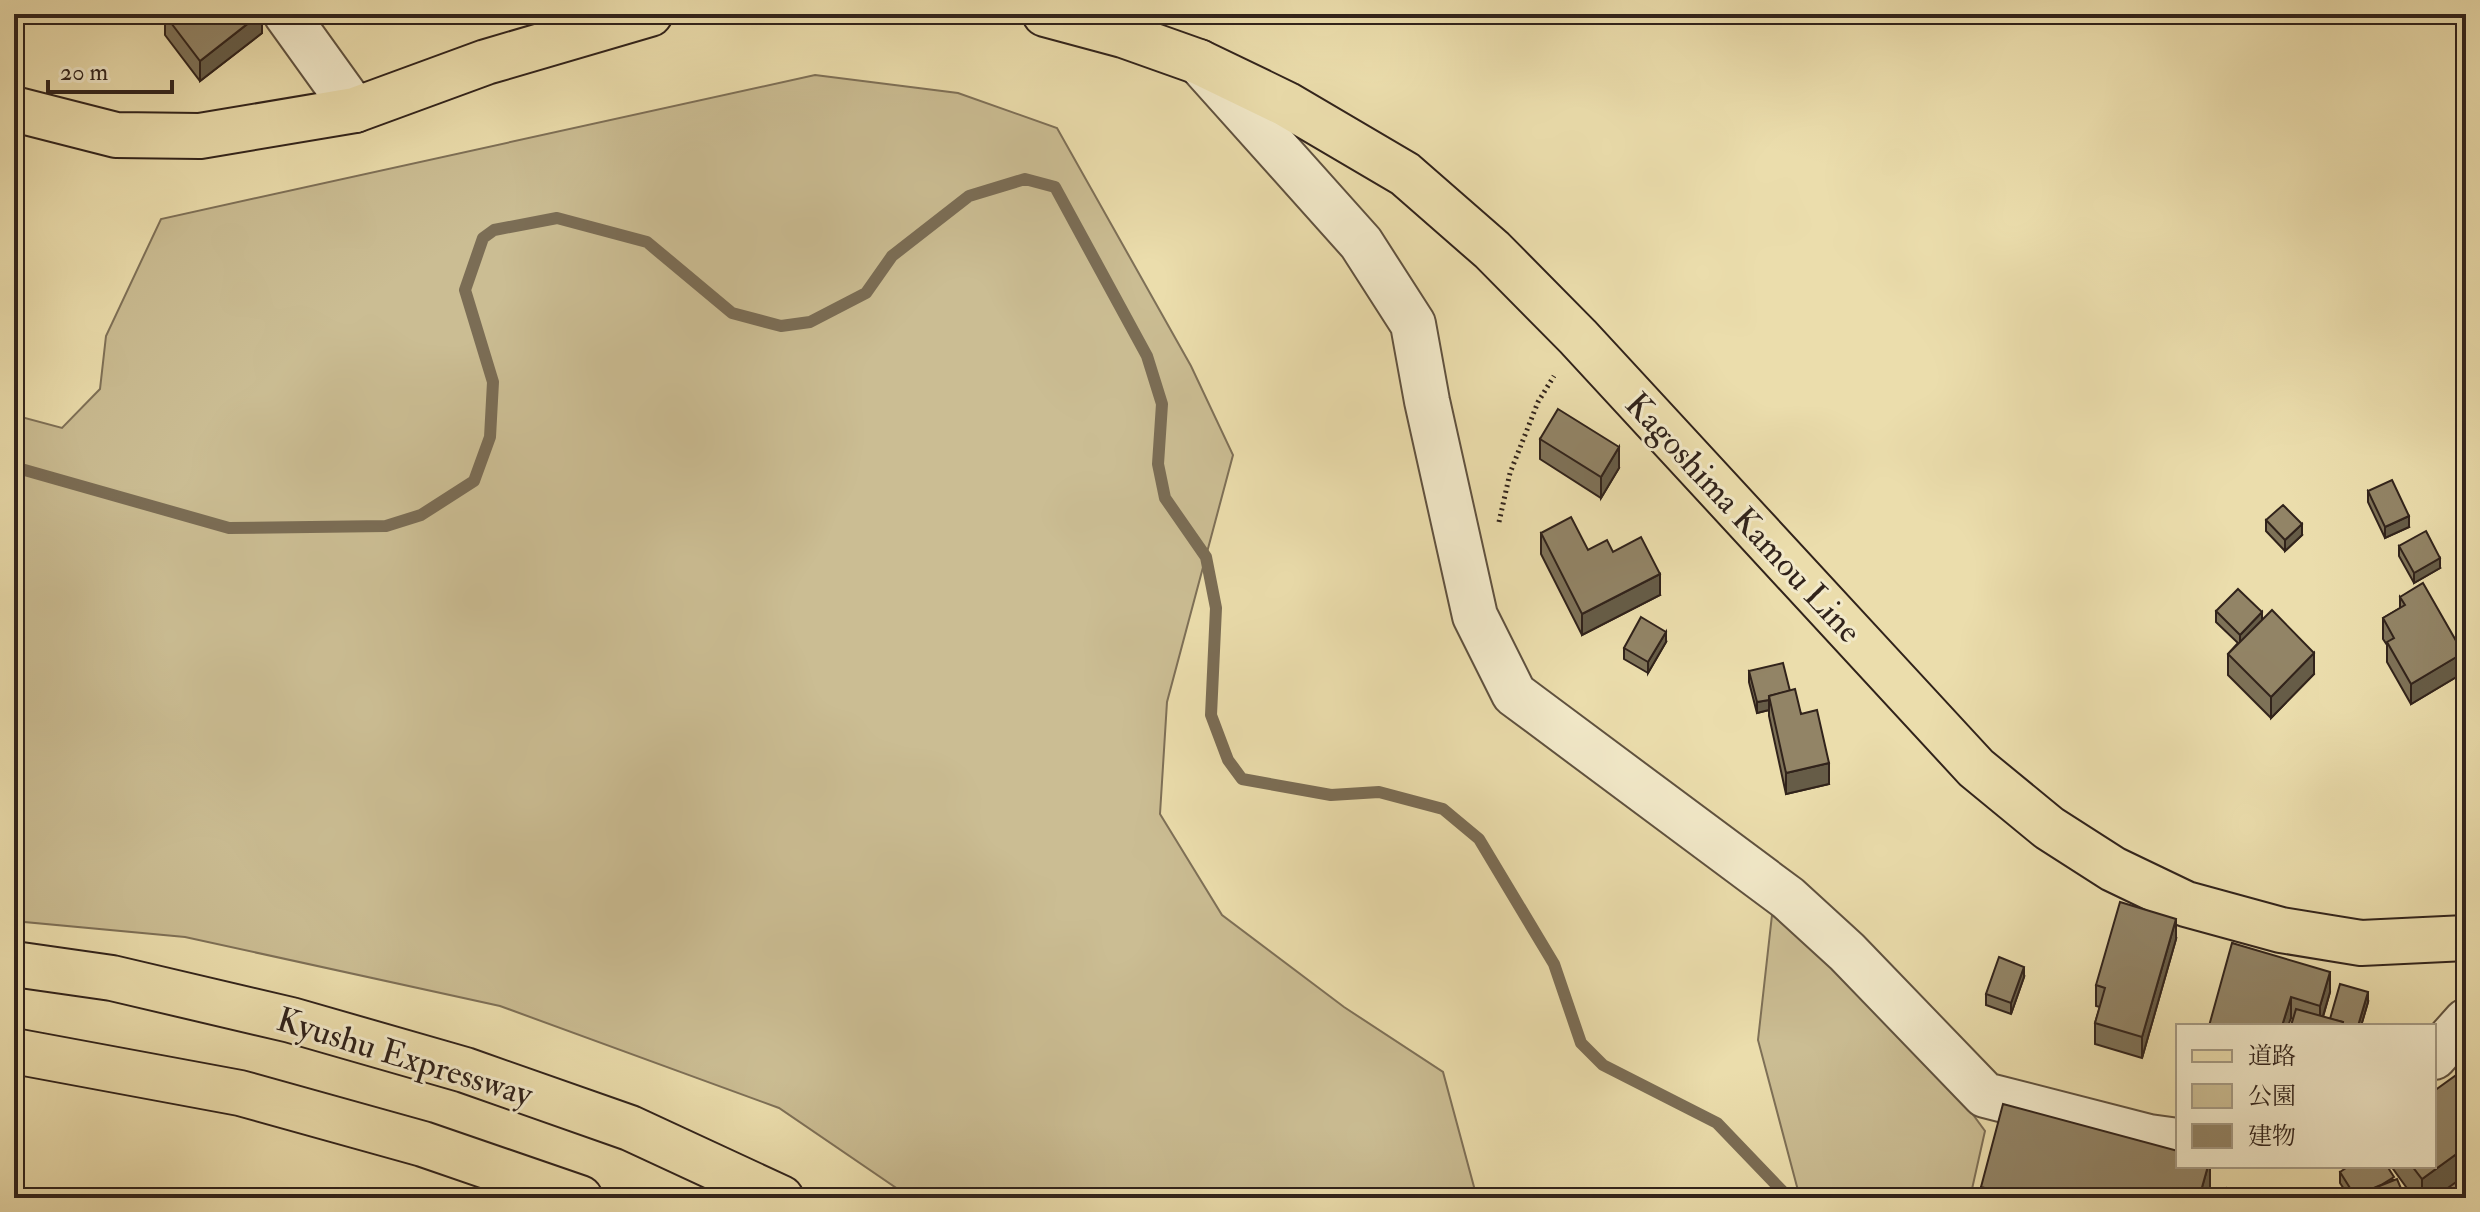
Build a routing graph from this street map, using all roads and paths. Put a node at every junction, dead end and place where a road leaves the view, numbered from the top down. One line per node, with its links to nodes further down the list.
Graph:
1 (286, 14): 6 (street)
2 (650, 14): 6 (main road)
3 (1057, 15): 4 (main road, Kagoshima Kamou Line)
4 (1199, 62): 7 (main road, Kagoshima Kamou Line); 14 (street)
5 (14, 109): 6 (main road)
6 (355, 110)
7 (1578, 337): 8 (path); 9 (main road, Kagoshima Kamou Line)
8 (1499, 526)
9 (2466, 938)
10 (14, 964): 16 (main road, Kyushu Expressway)
11 (2466, 1021): 13 (street)
12 (14, 1051): 15 (main road)
13 (2436, 1055)
14 (2176, 1141)
15 (580, 1198)
16 (781, 1198)

